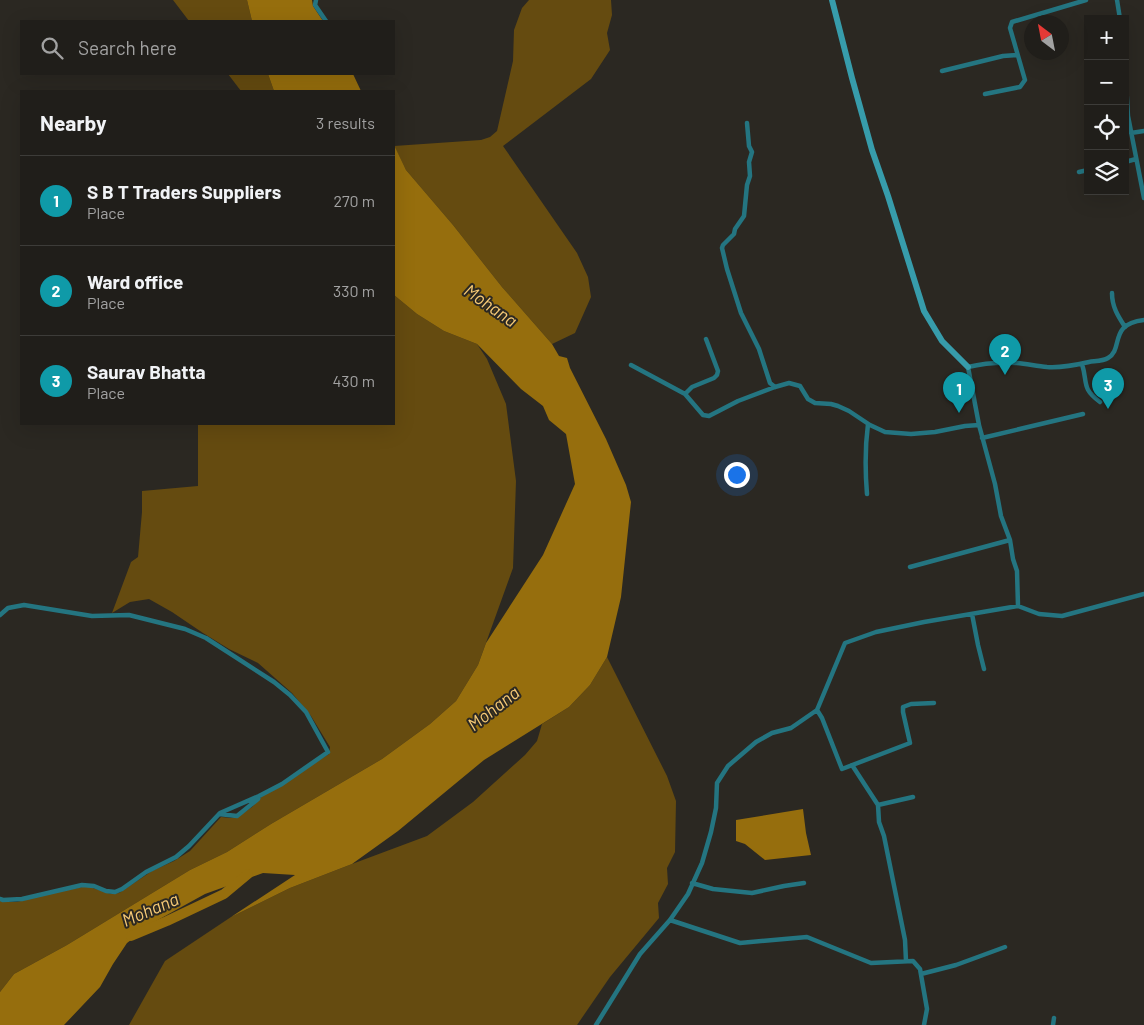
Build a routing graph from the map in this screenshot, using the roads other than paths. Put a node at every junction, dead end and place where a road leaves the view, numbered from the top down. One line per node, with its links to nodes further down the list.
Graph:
1 (316, 0): 6 (street)
2 (832, 0): 25 (main road)
3 (1086, 0): 7 (street)
4 (1117, 0): 5 (street)
5 (1119, 15)
6 (325, 20)
7 (1018, 55): 8 (street); 9 (street)
8 (942, 71)
9 (985, 94)
10 (1127, 105): 13 (street)
11 (747, 122): 26 (street)
12 (1144, 131): 13 (street)
13 (1131, 133): 14 (street)
14 (1136, 160): 15 (street); 18 (street)
15 (1129, 161)
16 (1084, 171): 17 (street)
17 (1078, 172)
18 (1144, 198)
19 (1112, 293): 21 (street)
20 (1144, 320): 21 (street)
21 (1125, 327): 23 (street)
22 (706, 339): 27 (street)
23 (1082, 364): 25 (street); 28 (street)
24 (631, 365): 27 (street)
25 (968, 367): 31 (street)
26 (775, 386): 27 (street); 30 (street)
27 (685, 394)
28 (1100, 402)
29 (1083, 414): 32 (street)
30 (868, 424): 31 (street); 33 (street)
31 (979, 424): 32 (street)
32 (982, 438): 34 (street)
33 (867, 494)
34 (1010, 540): 35 (street); 38 (street)
35 (910, 567)
36 (1142, 594): 37 (street); 38 (street)
37 (1144, 601)
38 (1018, 606): 39 (street)
39 (972, 614): 41 (street); 43 (street)
40 (0, 615): 45 (street)
41 (984, 669)
42 (934, 703): 44 (street)
43 (817, 710): 44 (street); 49 (street)
44 (852, 765): 47 (street)
45 (259, 796): 48 (street); 48 (street)
46 (912, 796): 47 (street)
47 (878, 805): 54 (street)
48 (219, 814): 51 (street)
49 (692, 883): 50 (street); 52 (street)
50 (804, 883)
51 (0, 899)
52 (670, 920): 54 (street); 57 (street)
53 (1005, 947): 55 (street)
54 (906, 961): 55 (street)
55 (921, 974): 58 (street)
56 (1054, 1018): 59 (street)
57 (596, 1025)
58 (924, 1025)
59 (1053, 1025)

